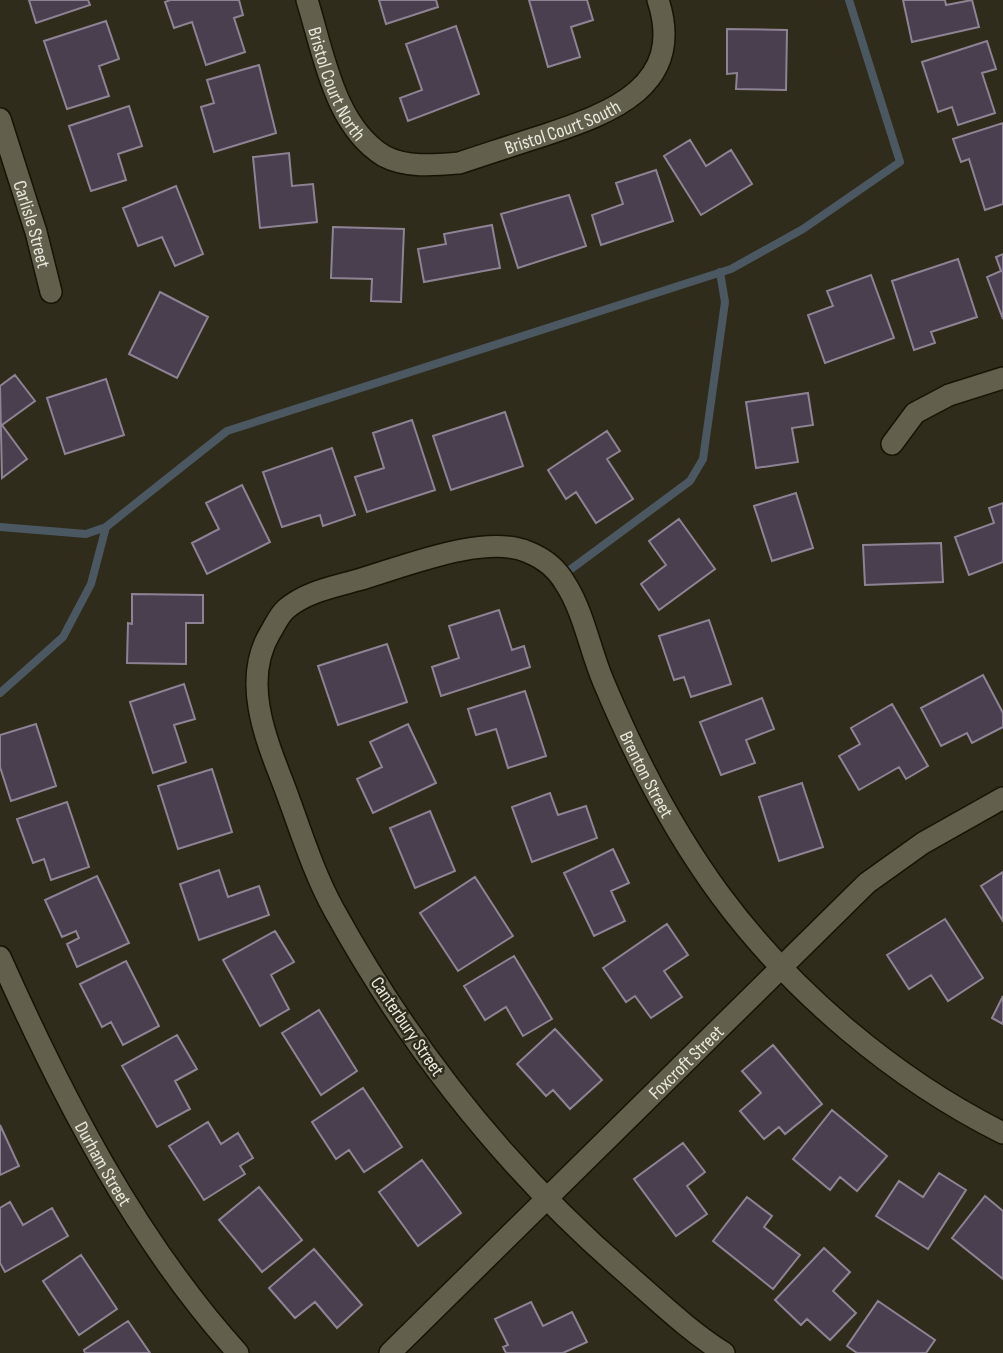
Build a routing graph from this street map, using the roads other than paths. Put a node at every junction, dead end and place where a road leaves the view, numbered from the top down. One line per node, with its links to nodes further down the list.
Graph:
1 (307, 0): 4 (street, Bristol Court North)
2 (658, 0): 4 (street, Bristol Court South)
3 (0, 119): 5 (street, Carlisle Street)
4 (384, 156)
5 (51, 292)
6 (1003, 378): 7 (street)
7 (892, 444)
8 (284, 611): 11 (street, Brenton Street); 13 (street, Canterbury Street)
9 (1003, 798): 11 (street, Foxcroft Street)
10 (0, 957): 14 (street, Durham Street)
11 (782, 966): 12 (street, Brenton Street); 13 (street, Foxcroft Street)
12 (1003, 1133)
13 (545, 1200): 15 (street, Foxcroft Street); 16 (street, Canterbury Street)
14 (238, 1353)
15 (390, 1353)
16 (724, 1353)

